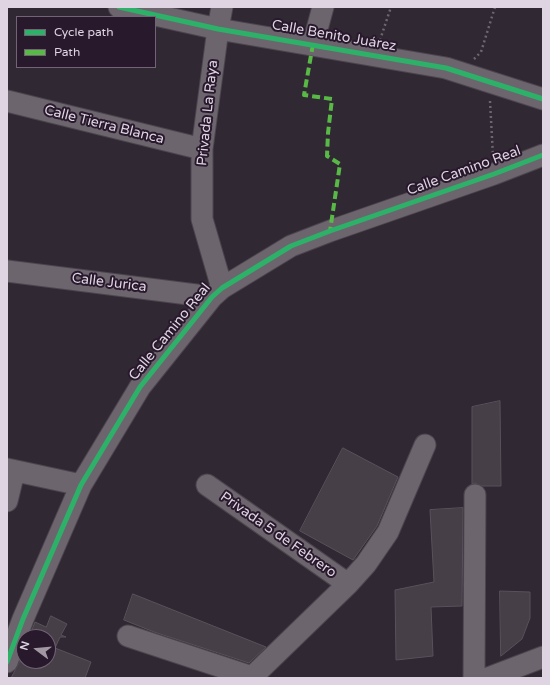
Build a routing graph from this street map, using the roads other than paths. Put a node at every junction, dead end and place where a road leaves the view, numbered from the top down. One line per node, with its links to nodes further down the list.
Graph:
1 (119, 7): 4 (street, Calle Benito Juárez)
2 (222, 7): 4 (street, Privada La Raya)
3 (323, 7): 5 (street)
4 (218, 29): 5 (street, Calle Benito Juárez); 8 (street, Privada La Raya)
5 (312, 44): 6 (street, Calle Benito Juárez)
6 (543, 99)
7 (7, 101): 8 (street, Calle Tierra Blanca)
8 (202, 149): 11 (street, Privada La Raya)
9 (543, 155): 11 (street, Calle Camino Real)
10 (7, 271): 11 (street, Calle Jurica)
11 (217, 293): 14 (street, Calle Camino Real)
12 (425, 445): 18 (street, Privada 5 de Febrero)
13 (11, 471): 14 (street); 17 (street)
14 (81, 485): 21 (street, Calle Camino Real)
15 (206, 486): 18 (street, Privada 5 de Febrero)
16 (475, 495): 23 (street)
17 (7, 501)
18 (348, 584): 22 (street, Privada 5 de Febrero)
19 (128, 636): 22 (street)
20 (543, 657): 24 (street)
21 (7, 662)
22 (251, 678)
23 (474, 678)
24 (488, 678)

